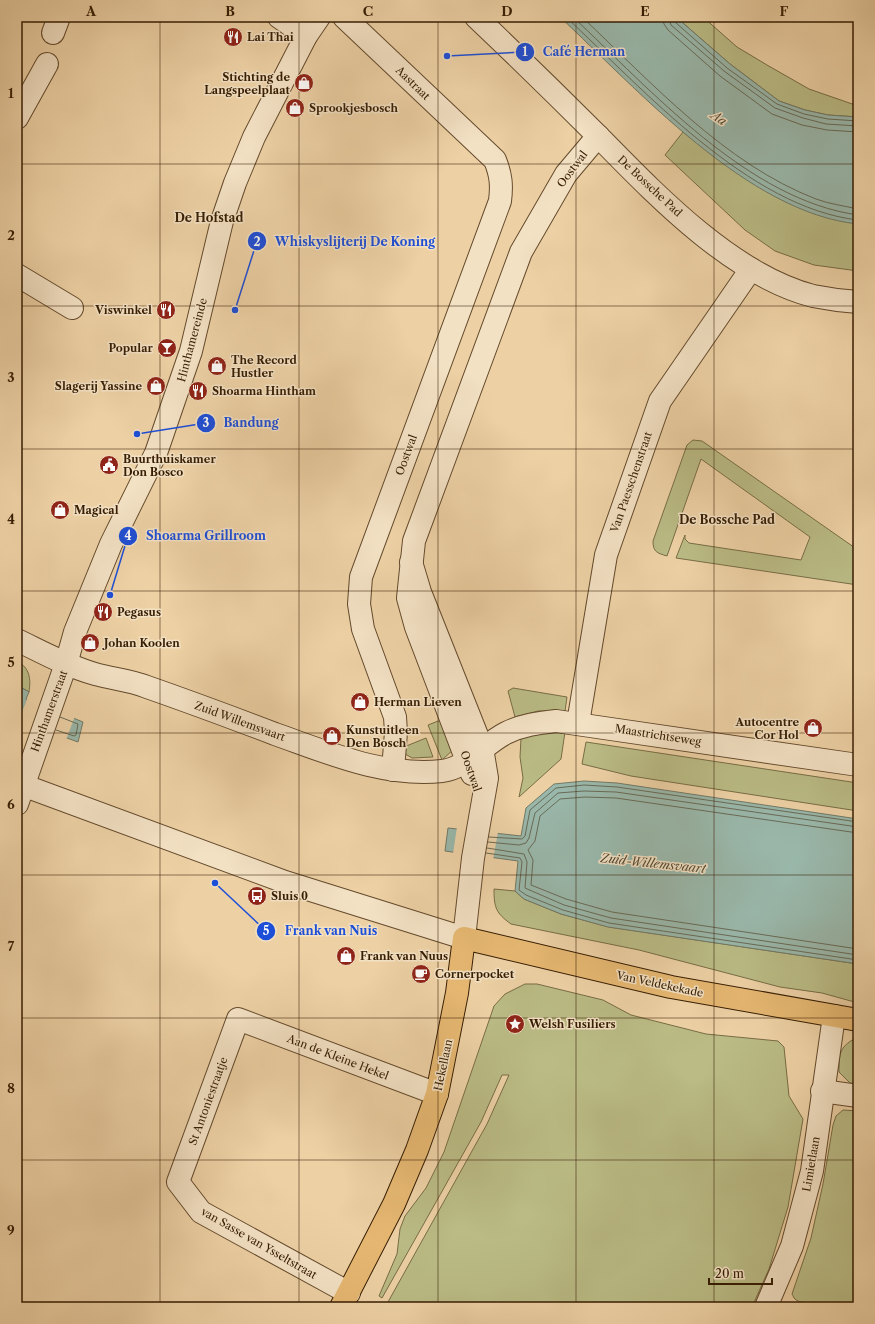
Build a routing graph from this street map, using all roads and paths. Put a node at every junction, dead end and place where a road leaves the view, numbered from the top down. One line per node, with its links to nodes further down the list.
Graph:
1 (279, 17): 5 (street)
2 (319, 17): 5 (street, Hinthamereinde)
3 (344, 17): 9 (street, Aastraat)
4 (476, 17): 8 (street, De Bossche Pad)
5 (306, 36): 15 (street, Hinthamereinde)
6 (47, 64): 7 (street)
7 (17, 118)
8 (598, 136): 10 (street, De Bossche Pad); 17 (street, Oostwal)
9 (483, 148): 19 (street, Oostwal)
10 (752, 269): 12 (street, De Bossche Pad); 16 (street, Van Paesschenstraat)
11 (17, 275): 13 (street)
12 (858, 302)
13 (72, 308)
14 (17, 640): 15 (street, Zuid Willemsvaart)
15 (66, 664): 19 (street, Zuid Willemsvaart); 20 (street, Hinthamerstraat)
16 (578, 723): 17 (street, Maastrichtseweg); 18 (street, Maastrichtseweg)
17 (475, 755): 19 (street, Zuid Willemsvaart); 21 (street, Oostwal)
18 (858, 765)
19 (393, 770)
20 (19, 791): 22 (street)
21 (482, 805): 22 (street, Hekellaan)
22 (464, 938): 23 (main road, Van Veldekekade); 27 (main road, Hekellaan)
23 (834, 1016): 25 (main road, Van Veldekekade); 26 (street, Limietlaan)
24 (238, 1020): 27 (street, Aan de Kleine Hekel); 29 (street, St Antoniestraatje)
25 (858, 1020)
26 (822, 1091): 28 (street); 31 (street, Limietlaan)
27 (437, 1094): 30 (main road, Hekellaan)
28 (858, 1096)
29 (178, 1182): 30 (street, van Sasse van Ysseltstraat)
30 (345, 1300)
31 (766, 1307)

